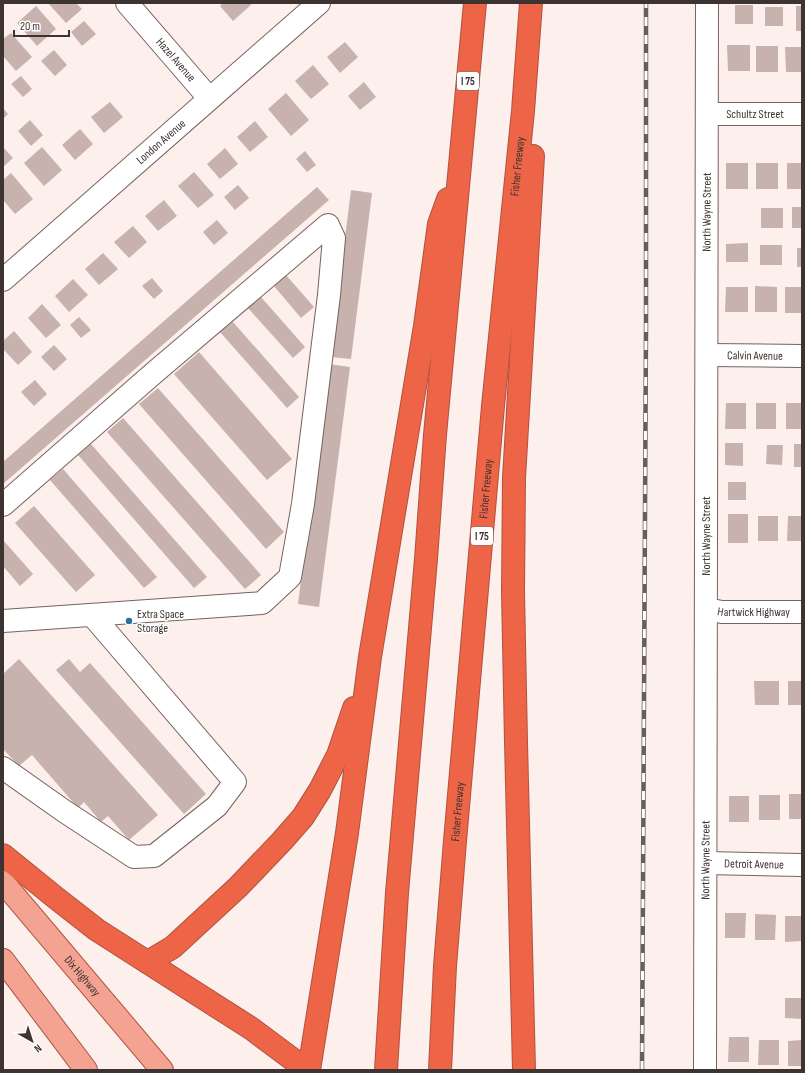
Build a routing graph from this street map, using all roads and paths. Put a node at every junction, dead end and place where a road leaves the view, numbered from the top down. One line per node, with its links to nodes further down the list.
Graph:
1 (127, 3): 6 (street, Hazel Avenue)
2 (319, 3): 6 (street, London Avenue)
3 (475, 3): 9 (highway, I 75)
4 (531, 3): 30 (highway, Fisher Freeway / I 75); 31 (highway)
5 (707, 3): 7 (street, North Wayne Street)
6 (209, 98): 10 (street, London Avenue)
7 (708, 114): 8 (street, Schultz Street); 11 (street, North Wayne Street)
8 (802, 114)
9 (461, 160): 18 (highway); 29 (highway, I 75)
10 (3, 280)
11 (707, 355): 12 (street, Calvin Avenue); 14 (street, North Wayne Street)
12 (802, 356)
13 (3, 506): 16 (street)
14 (706, 609): 15 (street, Hartwick Highway); 21 (street, North Wayne Street)
15 (802, 612)
16 (92, 615): 17 (street); 19 (street)
17 (3, 621)
18 (370, 657): 25 (highway); 28 (highway)
19 (3, 768)
20 (3, 855): 25 (highway)
21 (706, 863): 22 (street, Detroit Avenue); 32 (street, North Wayne Street)
22 (802, 864)
23 (6, 892): 27 (main road, Dix Highway)
24 (3, 960): 26 (main road)
25 (148, 962): 28 (highway)
26 (86, 1070)
27 (162, 1070)
28 (308, 1070)
29 (386, 1070)
30 (440, 1070)
31 (524, 1070)
32 (705, 1070)

